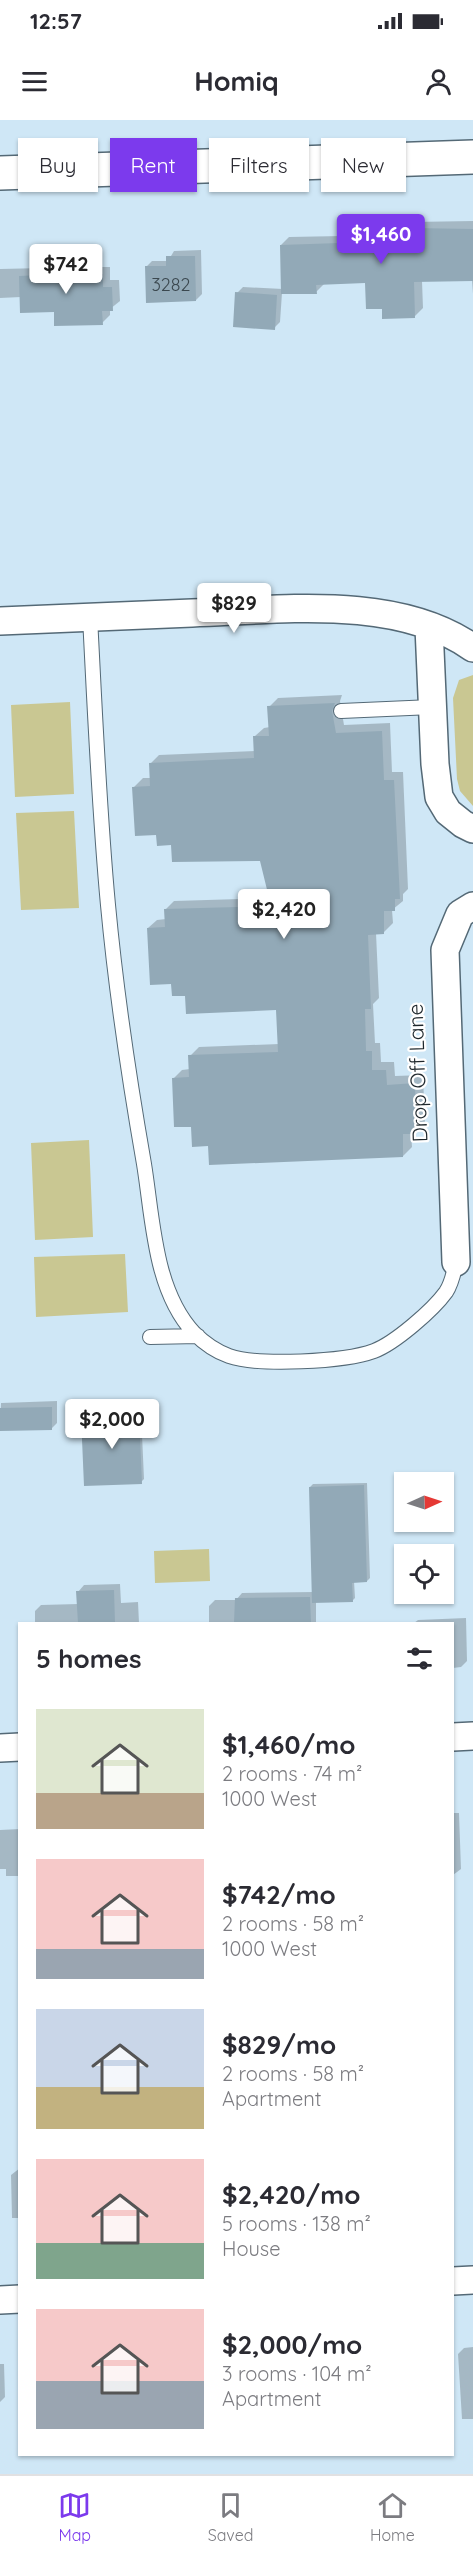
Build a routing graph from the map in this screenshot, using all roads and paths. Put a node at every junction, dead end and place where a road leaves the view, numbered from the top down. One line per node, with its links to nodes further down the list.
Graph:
1 (473, 157): 2 (street)
2 (0, 173)
3 (90, 617): 4 (street); 5 (street); 13 (lane)
4 (0, 621)
5 (429, 627): 6 (street); 7 (street)
6 (473, 648)
7 (432, 707): 8 (lane); 9 (street)
8 (341, 711)
9 (473, 829)
10 (473, 893): 12 (lane, Drop Off Lane)
11 (473, 906): 12 (street)
12 (456, 1262): 13 (lane)
13 (198, 1336): 14 (lane)
14 (150, 1337)
15 (473, 1736): 16 (street)
16 (454, 1737)
17 (18, 1747): 18 (street)
18 (0, 1748)
19 (473, 2280): 20 (street)
20 (454, 2281)
21 (18, 2299): 22 (street)
22 (0, 2300)

